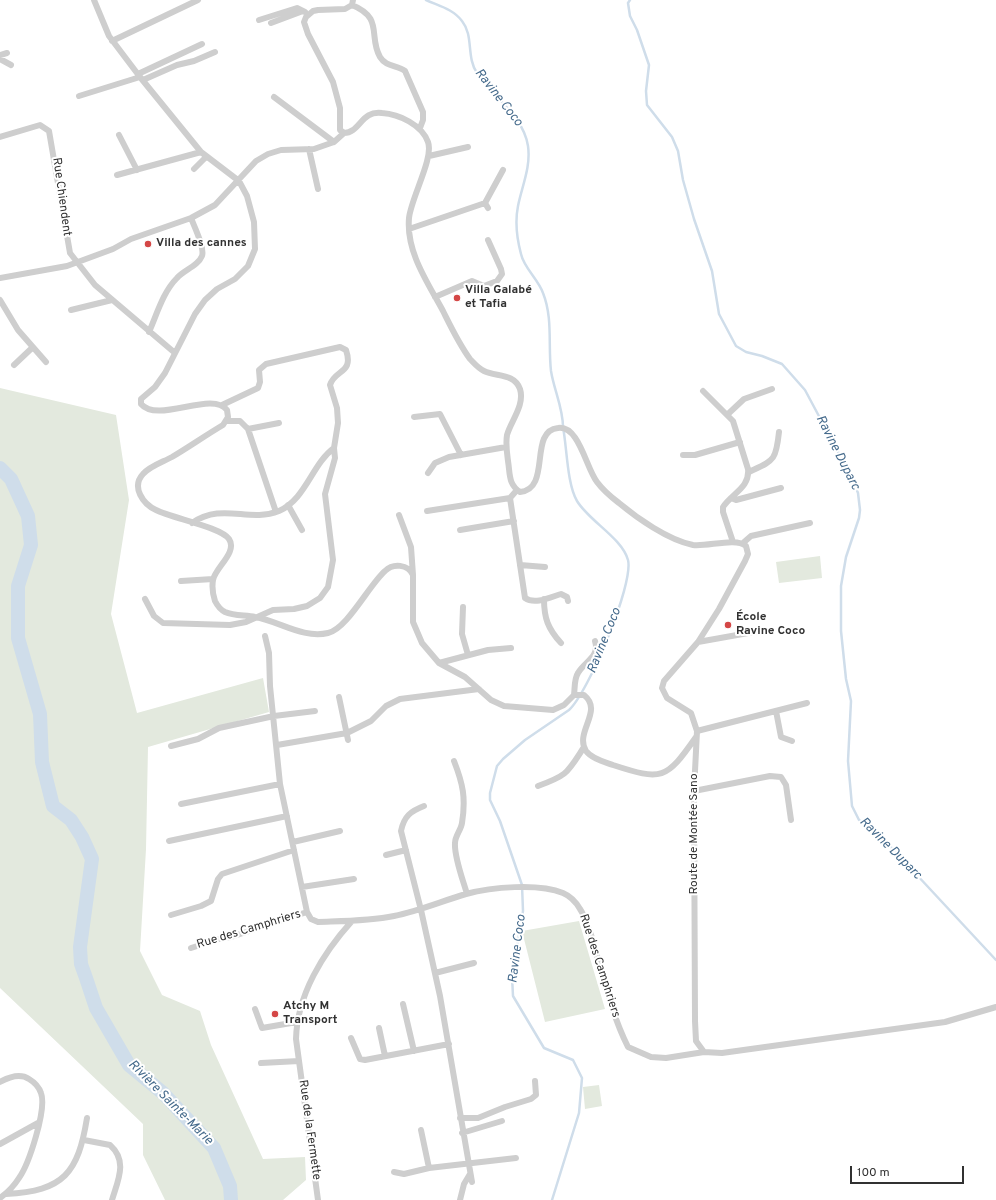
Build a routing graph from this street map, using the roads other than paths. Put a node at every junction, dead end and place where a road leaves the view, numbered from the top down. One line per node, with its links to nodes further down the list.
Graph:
1 (94, 0): 7 (street)
2 (198, 0): 7 (street)
3 (352, 3): 4 (street); 17 (street)
4 (306, 13): 5 (street); 6 (street); 18 (street)
5 (259, 20)
6 (271, 23)
7 (112, 41): 14 (street)
8 (202, 44): 14 (street)
9 (214, 52): 14 (street)
10 (7, 53): 11 (street)
11 (0, 55)
12 (0, 59): 13 (street)
13 (11, 65)
14 (140, 77): 15 (street); 24 (street)
15 (79, 96)
16 (274, 97): 21 (street)
17 (420, 128): 18 (street); 25 (street)
18 (344, 133): 21 (street)
19 (119, 135): 28 (street)
20 (0, 137): 36 (street, Rue Chiendent)
21 (334, 142): 23 (street)
22 (468, 147): 25 (street)
23 (309, 149): 31 (street); 32 (street)
24 (201, 152): 26 (street); 28 (street)
25 (429, 156): 34 (street)
26 (206, 157): 27 (street); 31 (street)
27 (194, 169)
28 (136, 170): 30 (street)
29 (503, 170): 34 (street)
30 (117, 175)
31 (239, 181): 33 (street); 44 (street)
32 (318, 189)
33 (191, 218): 36 (street); 42 (street)
34 (409, 229): 38 (street)
35 (488, 240): 38 (street)
36 (77, 262): 37 (street); 39 (street, Rue Chiendent)
37 (0, 278)
38 (435, 297): 57 (street)
39 (112, 300): 41 (street); 42 (street, Rue Chiendent)
40 (0, 302): 43 (street)
41 (72, 310)
42 (149, 332): 44 (street, Rue Chiendent)
43 (33, 347): 45 (street); 46 (street)
44 (175, 353): 49 (street)
45 (46, 362)
46 (14, 365)
47 (772, 389): 50 (street)
48 (703, 390): 50 (street)
49 (222, 405): 52 (street); 58 (street)
50 (728, 414): 56 (street)
51 (414, 417): 59 (street)
52 (226, 421): 54 (street); 72 (street)
53 (279, 423): 54 (street)
54 (248, 429): 69 (street)
55 (779, 432): 61 (street)
56 (740, 442): 60 (street); 61 (street)
57 (506, 447): 59 (street); 64 (street)
58 (334, 448): 67 (street); 87 (street)
59 (461, 455): 62 (street)
60 (683, 455)
61 (749, 472): 66 (street)
62 (428, 473)
63 (781, 488): 66 (street)
64 (517, 490): 65 (street); 76 (street)
65 (510, 498): 68 (street); 71 (street)
66 (731, 498): 76 (street)
67 (288, 505): 69 (street); 74 (street)
68 (427, 511)
69 (276, 512): 72 (street)
70 (399, 515): 80 (street)
71 (514, 521): 75 (street); 78 (street)
72 (192, 523): 81 (street)
73 (810, 523): 77 (street)
74 (302, 530)
75 (460, 530)
76 (733, 542): 77 (street)
77 (743, 543): 91 (street, Route de Montée Sano)
78 (520, 565): 79 (street); 83 (street)
79 (546, 566)
80 (413, 575): 87 (street); 95 (street)
81 (213, 579): 82 (street); 87 (street)
82 (181, 581)
83 (544, 599): 85 (street); 92 (street)
84 (145, 600): 87 (street)
85 (568, 601)
86 (462, 607): 94 (street)
87 (257, 617)
88 (765, 630): 91 (street)
89 (265, 636): 102 (street, Rue des Camphriers)
90 (595, 640): 97 (street)
91 (698, 642): 103 (street, Route de Montée Sano)
92 (561, 643)
93 (511, 648): 94 (street)
94 (468, 655): 95 (street)
95 (439, 663): 96 (street)
96 (479, 689): 97 (street); 104 (street)
97 (574, 695): 108 (street)
98 (339, 697): 104 (street)
99 (808, 703): 101 (street)
100 (315, 711): 102 (street)
101 (776, 711): 103 (street); 105 (street)
102 (274, 716): 106 (street, Rue des Camphriers); 107 (street)
103 (696, 734): 108 (street); 112 (street, Route de Montée Sano)
104 (347, 736): 106 (street)
105 (792, 741)
106 (277, 745): 110 (street, Rue des Camphriers)
107 (171, 746)
108 (584, 747): 111 (street)
109 (454, 760): 125 (street)
110 (280, 784): 113 (street); 115 (street, Rue des Camphriers)
111 (538, 786)
112 (694, 791): 116 (street); 141 (street, Route de Montée Sano)
113 (181, 804)
114 (424, 806): 121 (street)
115 (287, 816): 118 (street); 119 (street, Rue des Camphriers)
116 (791, 820)
117 (340, 831): 119 (street)
118 (169, 841)
119 (293, 842): 120 (street, Rue des Camphriers)
120 (294, 850): 124 (street, Rue des Camphriers); 128 (street)
121 (406, 850): 122 (street); 126 (street)
122 (386, 854)
123 (354, 879): 124 (street)
124 (302, 887): 127 (street, Rue des Camphriers)
125 (467, 894): 126 (street, Rue des Camphriers); 141 (street, Rue des Camphriers)
126 (421, 910): 129 (street, Rue des Camphriers); 132 (street)
127 (307, 912): 129 (street, Rue des Camphriers); 130 (street, Rue des Camphriers)
128 (172, 916)
129 (352, 921): 136 (street, Rue de la Fermette)
130 (191, 948)
131 (474, 963): 132 (street)
132 (435, 972): 139 (street)
133 (403, 1004): 140 (street)
134 (996, 1007): 141 (street)
135 (255, 1010): 136 (street)
136 (297, 1022): 143 (street, Rue de la Fermette)
137 (379, 1028): 142 (street)
138 (351, 1038): 142 (street)
139 (449, 1044): 140 (street); 148 (street)
140 (414, 1051): 142 (street)
141 (704, 1052)
142 (385, 1056)
143 (299, 1061): 144 (street); 164 (street, Rue de la Fermette)
144 (261, 1063)
145 (535, 1081): 148 (street)
146 (0, 1082): 150 (street)
147 (87, 1118): 153 (street)
148 (460, 1118): 152 (street)
149 (502, 1121): 152 (street)
150 (38, 1123): 154 (street); 161 (street)
151 (421, 1130): 157 (street)
152 (462, 1133): 156 (street)
153 (84, 1140): 161 (street); 163 (street)
154 (0, 1144)
155 (516, 1158): 156 (street)
156 (468, 1163): 157 (street); 159 (street)
157 (429, 1168): 158 (street)
158 (394, 1172)
159 (470, 1174): 160 (street); 165 (street)
160 (472, 1182)
161 (6, 1194): 162 (street)
162 (0, 1198)
163 (112, 1200)
164 (318, 1200)
165 (460, 1200)

